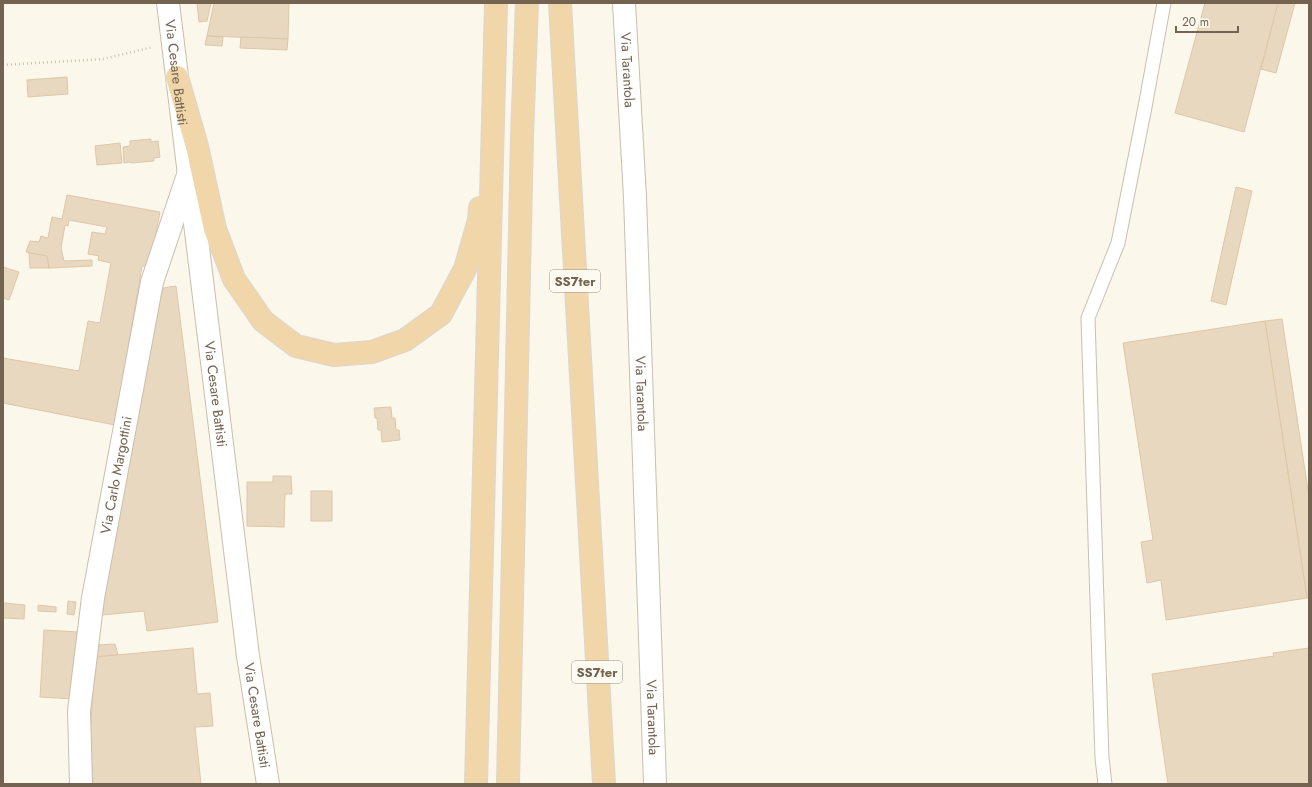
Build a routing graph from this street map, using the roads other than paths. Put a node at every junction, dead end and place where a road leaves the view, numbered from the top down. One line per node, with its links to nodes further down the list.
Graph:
1 (168, 3): 7 (street, Via Cesare Battisti)
2 (496, 3): 8 (highway)
3 (527, 3): 13 (highway)
4 (560, 3): 14 (highway, SS7ter)
5 (624, 3): 15 (street, Via Tarantola)
6 (1164, 3): 16 (lane)
7 (177, 77): 8 (highway); 9 (street, Via Cesare Battisti)
8 (493, 110): 12 (highway)
9 (189, 172): 10 (street, Via Carlo Margottini); 11 (street, Via Cesare Battisti)
10 (81, 784)
11 (268, 784)
12 (476, 784)
13 (508, 784)
14 (604, 784)
15 (656, 784)
16 (1106, 784)

